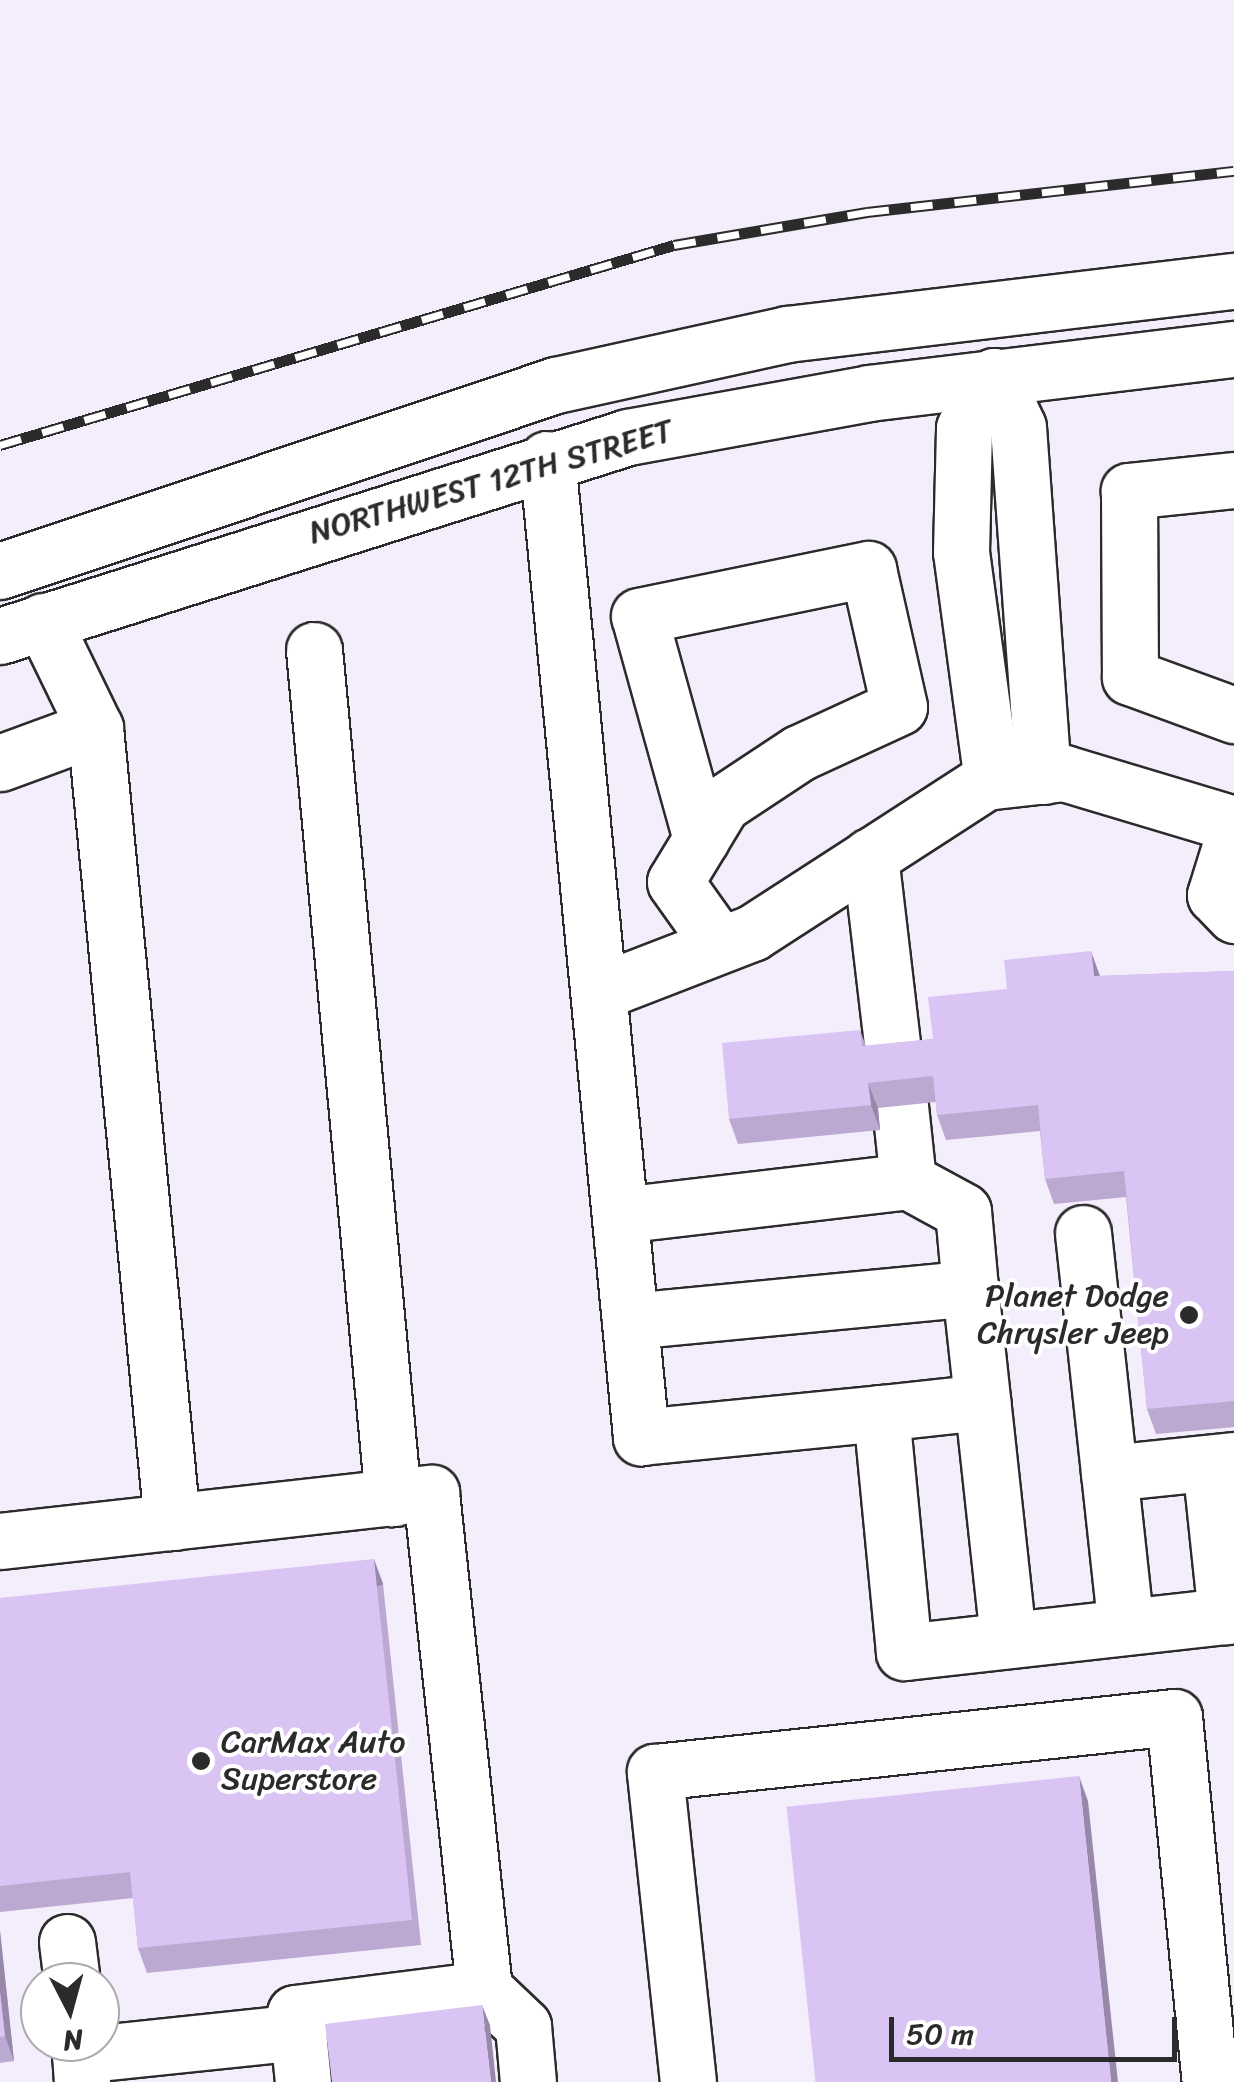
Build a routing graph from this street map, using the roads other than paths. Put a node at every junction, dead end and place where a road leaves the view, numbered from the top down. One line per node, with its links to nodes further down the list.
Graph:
1 (1234, 281): 2 (main road, NORTHWEST 12TH STREET)
2 (986, 308): 4 (main road); 7 (main road, NORTHWEST 12TH STREET)
3 (1234, 348): 4 (main road, NORTHWEST 12TH STREET)
4 (994, 376): 5 (main road, NORTHWEST 12TH STREET); 13 (main road)
5 (547, 459): 8 (main road, NORTHWEST 12TH STREET); 20 (main road)
6 (1234, 480): 10 (main road)
7 (0, 571)
8 (22, 628): 11 (main road)
9 (314, 650): 30 (main road)
10 (1234, 715)
11 (95, 728): 12 (main road); 31 (main road)
12 (0, 763)
13 (1018, 778): 14 (main road); 17 (main road)
14 (1234, 824)
15 (1234, 834): 18 (main road)
16 (701, 839): 16 (main road); 19 (main road)
17 (870, 856): 19 (main road); 21 (main road)
18 (1234, 916)
19 (720, 945): 20 (main road)
20 (598, 992): 22 (main road)
21 (908, 1180): 22 (main road); 24 (main road)
22 (620, 1215): 25 (main road)
23 (1083, 1233): 29 (main road)
24 (970, 1288): 25 (main road); 26 (main road)
25 (630, 1321): 27 (main road)
26 (982, 1402): 27 (main road); 35 (main road)
27 (880, 1414): 35 (main road)
28 (1222, 1462): 29 (main road); 33 (main road)
29 (1109, 1473): 34 (main road)
30 (393, 1498): 31 (main road); 36 (main road)
31 (172, 1522): 32 (main road)
32 (0, 1541)
33 (1230, 1616): 34 (main road)
34 (1126, 1627): 35 (main road)
35 (1008, 1640)
36 (484, 1990): 37 (main road); 39 (main road)
37 (301, 2057): 38 (main road)
38 (120, 2059)
39 (528, 2082)
40 (688, 2082): 41 (main road)
41 (1210, 2082)

